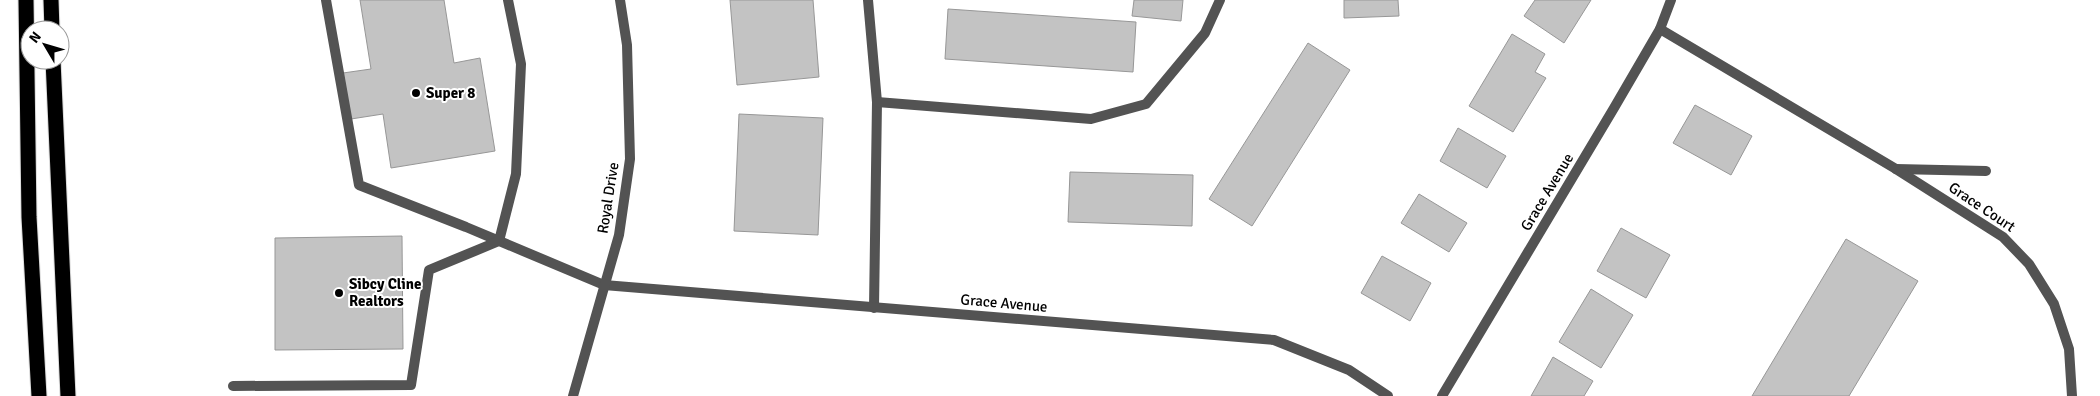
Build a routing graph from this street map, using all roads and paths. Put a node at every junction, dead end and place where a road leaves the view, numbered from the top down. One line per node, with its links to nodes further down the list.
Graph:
1 (26, 0): 19 (highway)
2 (51, 0): 9 (highway)
3 (326, 0): 15 (street, Grace Avenue)
4 (508, 0): 15 (street)
5 (620, 0): 16 (street, Royal Drive)
6 (868, 0): 12 (street)
7 (1220, 0): 12 (street)
8 (1671, 0): 10 (street, Grace Avenue)
9 (52, 20)
10 (1660, 29): 13 (street, Grace Court); 23 (street, Grace Avenue)
11 (53, 70): 20 (highway)
12 (877, 102): 17 (street)
13 (1896, 169): 14 (street, Grace Court); 24 (street, Grace Court)
14 (1986, 171)
15 (499, 241): 16 (street, Grace Avenue); 18 (street)
16 (604, 286): 17 (street, Grace Avenue); 21 (street, Royal Drive)
17 (874, 308): 22 (street, Grace Avenue)
18 (233, 386)
19 (40, 396)
20 (68, 396)
21 (573, 396)
22 (1388, 396)
23 (1442, 396)
24 (2072, 396)

